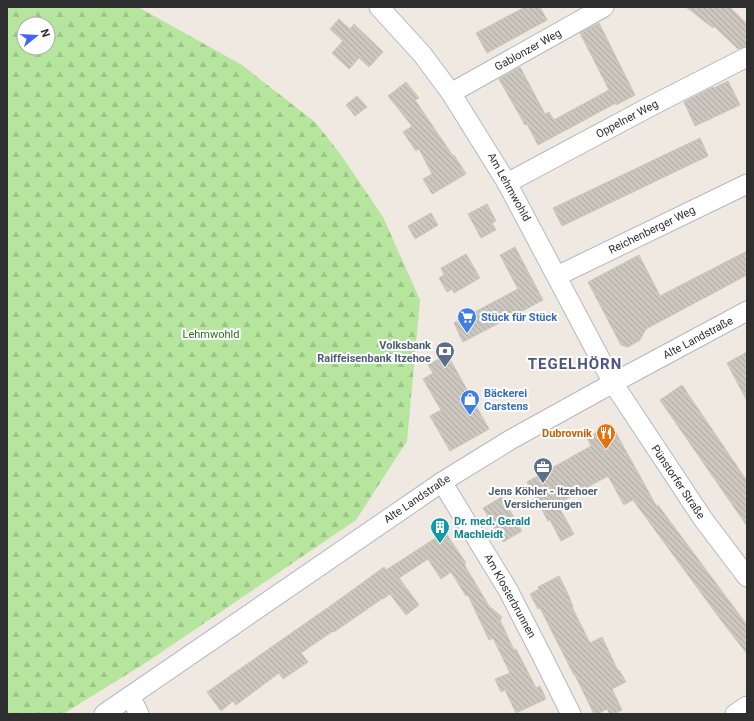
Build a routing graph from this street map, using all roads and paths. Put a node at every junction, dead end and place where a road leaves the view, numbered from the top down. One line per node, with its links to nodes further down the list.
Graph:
1 (379, 7): 4 (street, Am Lehmwohld)
2 (604, 7): 4 (street, Gablonzer Weg)
3 (747, 57): 5 (street, Oppelner Weg)
4 (451, 93): 5 (street, Am Lehmwohld)
5 (507, 183): 7 (street, Am Lehmwohld)
6 (747, 184): 7 (street, Reichenberger Weg)
7 (557, 276): 9 (street, Am Lehmwohld)
8 (747, 311): 9 (street, Alte Landstraße)
9 (613, 383): 10 (street, Alte Landstraße); 11 (street, Pünstorfer Straße)
10 (442, 482): 12 (street, Alte Landstraße); 16 (street, Am Klosterbrunnen)
11 (747, 577)
12 (130, 696): 14 (street, Alte Landstraße); 15 (street)
13 (747, 706): 17 (street)
14 (104, 714)
15 (139, 714)
16 (572, 714)
17 (735, 714)

